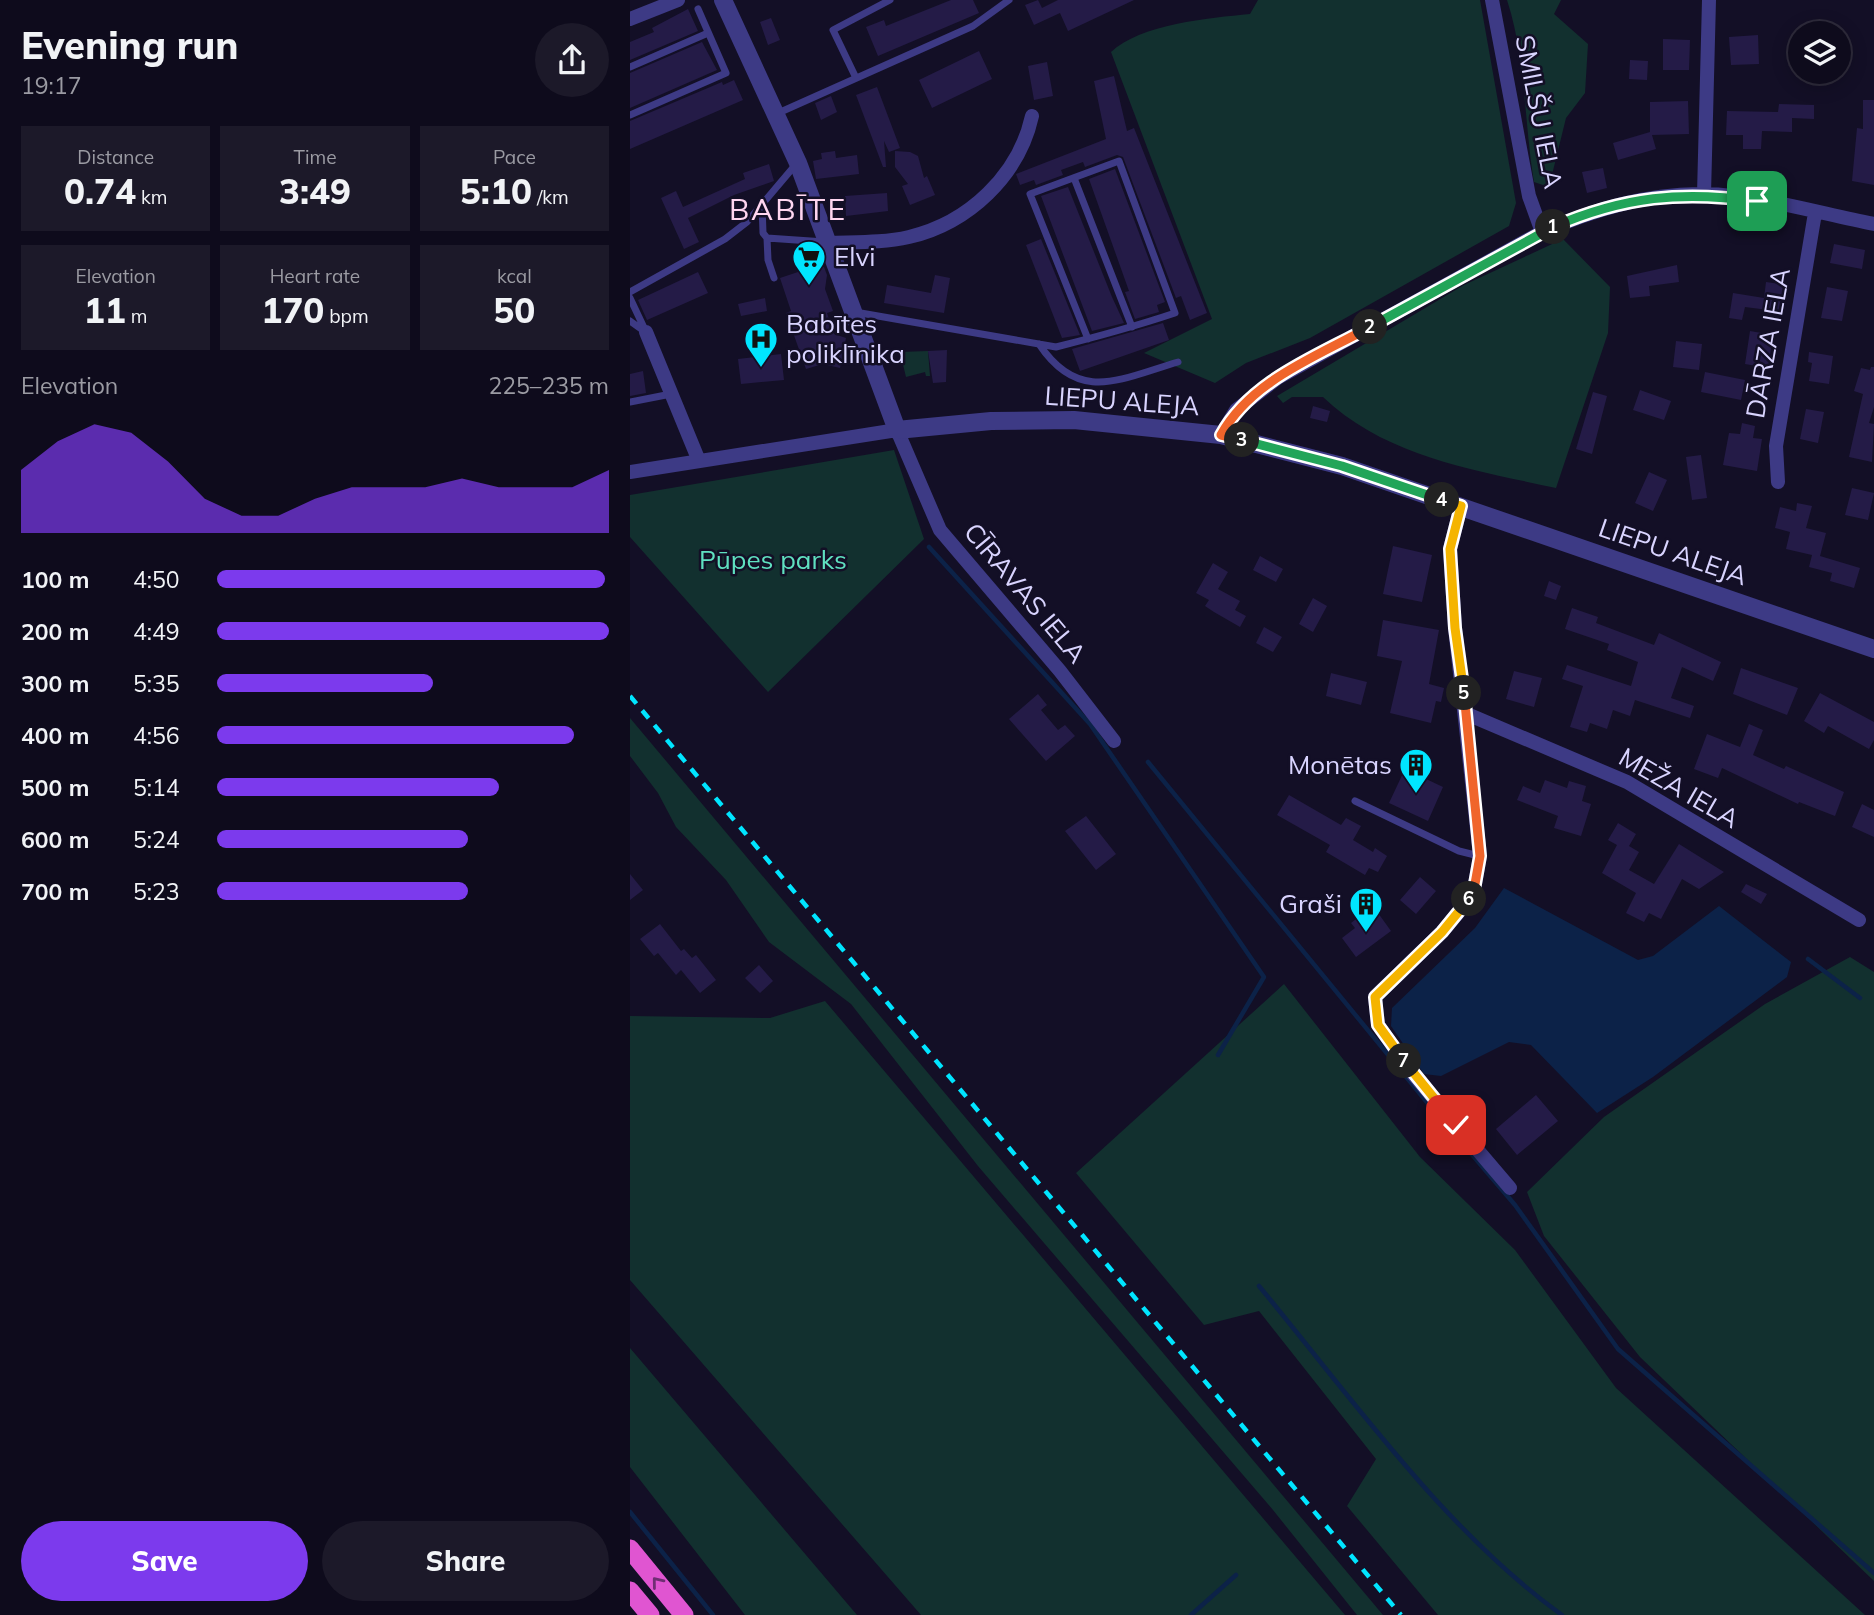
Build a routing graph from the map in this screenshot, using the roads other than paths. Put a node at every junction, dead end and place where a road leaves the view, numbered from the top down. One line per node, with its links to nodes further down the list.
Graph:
1 (678, 0): 8 (street)
2 (723, 0): 12 (street)
3 (890, 0): 11 (lane)
4 (1010, 0): 11 (lane)
5 (1492, 0): 21 (street, SMILŠU IELA)
6 (1709, 0): 17 (street)
7 (698, 9): 9 (lane)
8 (630, 19)
9 (708, 33): 10 (lane); 13 (lane)
10 (630, 67)
11 (856, 78): 12 (lane)
12 (776, 114): 15 (street)
13 (630, 116)
14 (1032, 116): 23 (street)
15 (798, 163): 18 (lane); 23 (street)
16 (1074, 178): 29 (lane); 29 (lane); 31 (lane)
17 (1704, 194): 19 (street); 21 (street)
18 (762, 204): 22 (lane); 25 (lane)
19 (1815, 213): 20 (street); 40 (street, DĀRZA IELA)
20 (1874, 224)
21 (1542, 232): 37 (street)
22 (767, 238): 23 (lane); 24 (lane)
23 (829, 243): 27 (street)
24 (774, 278)
25 (630, 292)
26 (630, 298): 30 (lane)
27 (854, 312): 32 (lane); 36 (street)
28 (630, 321): 30 (lane)
29 (1132, 327): 31 (lane)
30 (646, 332): 34 (street)
31 (1088, 339): 32 (lane)
32 (1038, 343): 33 (lane)
33 (1178, 362)
34 (673, 393): 35 (lane); 38 (street)
35 (630, 402)
36 (897, 429): 37 (street, LIEPU ALEJA); 38 (street, LIEPU ALEJA); 44 (street, CĪRAVAS IELA)
37 (1221, 435): 41 (street, LIEPU ALEJA)
38 (699, 461): 39 (street, LIEPU ALEJA)
39 (630, 472)
40 (1778, 482)
41 (1461, 506): 42 (street, LIEPU ALEJA); 43 (street)
42 (1874, 649)
43 (1467, 714): 46 (street); 47 (street, MEŽA IELA)
44 (1114, 741)
45 (1355, 801): 46 (lane)
46 (1480, 856): 48 (street)
47 (1859, 920)
48 (1510, 1188)
49 (630, 1549): 52 (highway, one-way to 49)
50 (630, 1591): 51 (highway)
51 (650, 1615)
52 (684, 1615)

